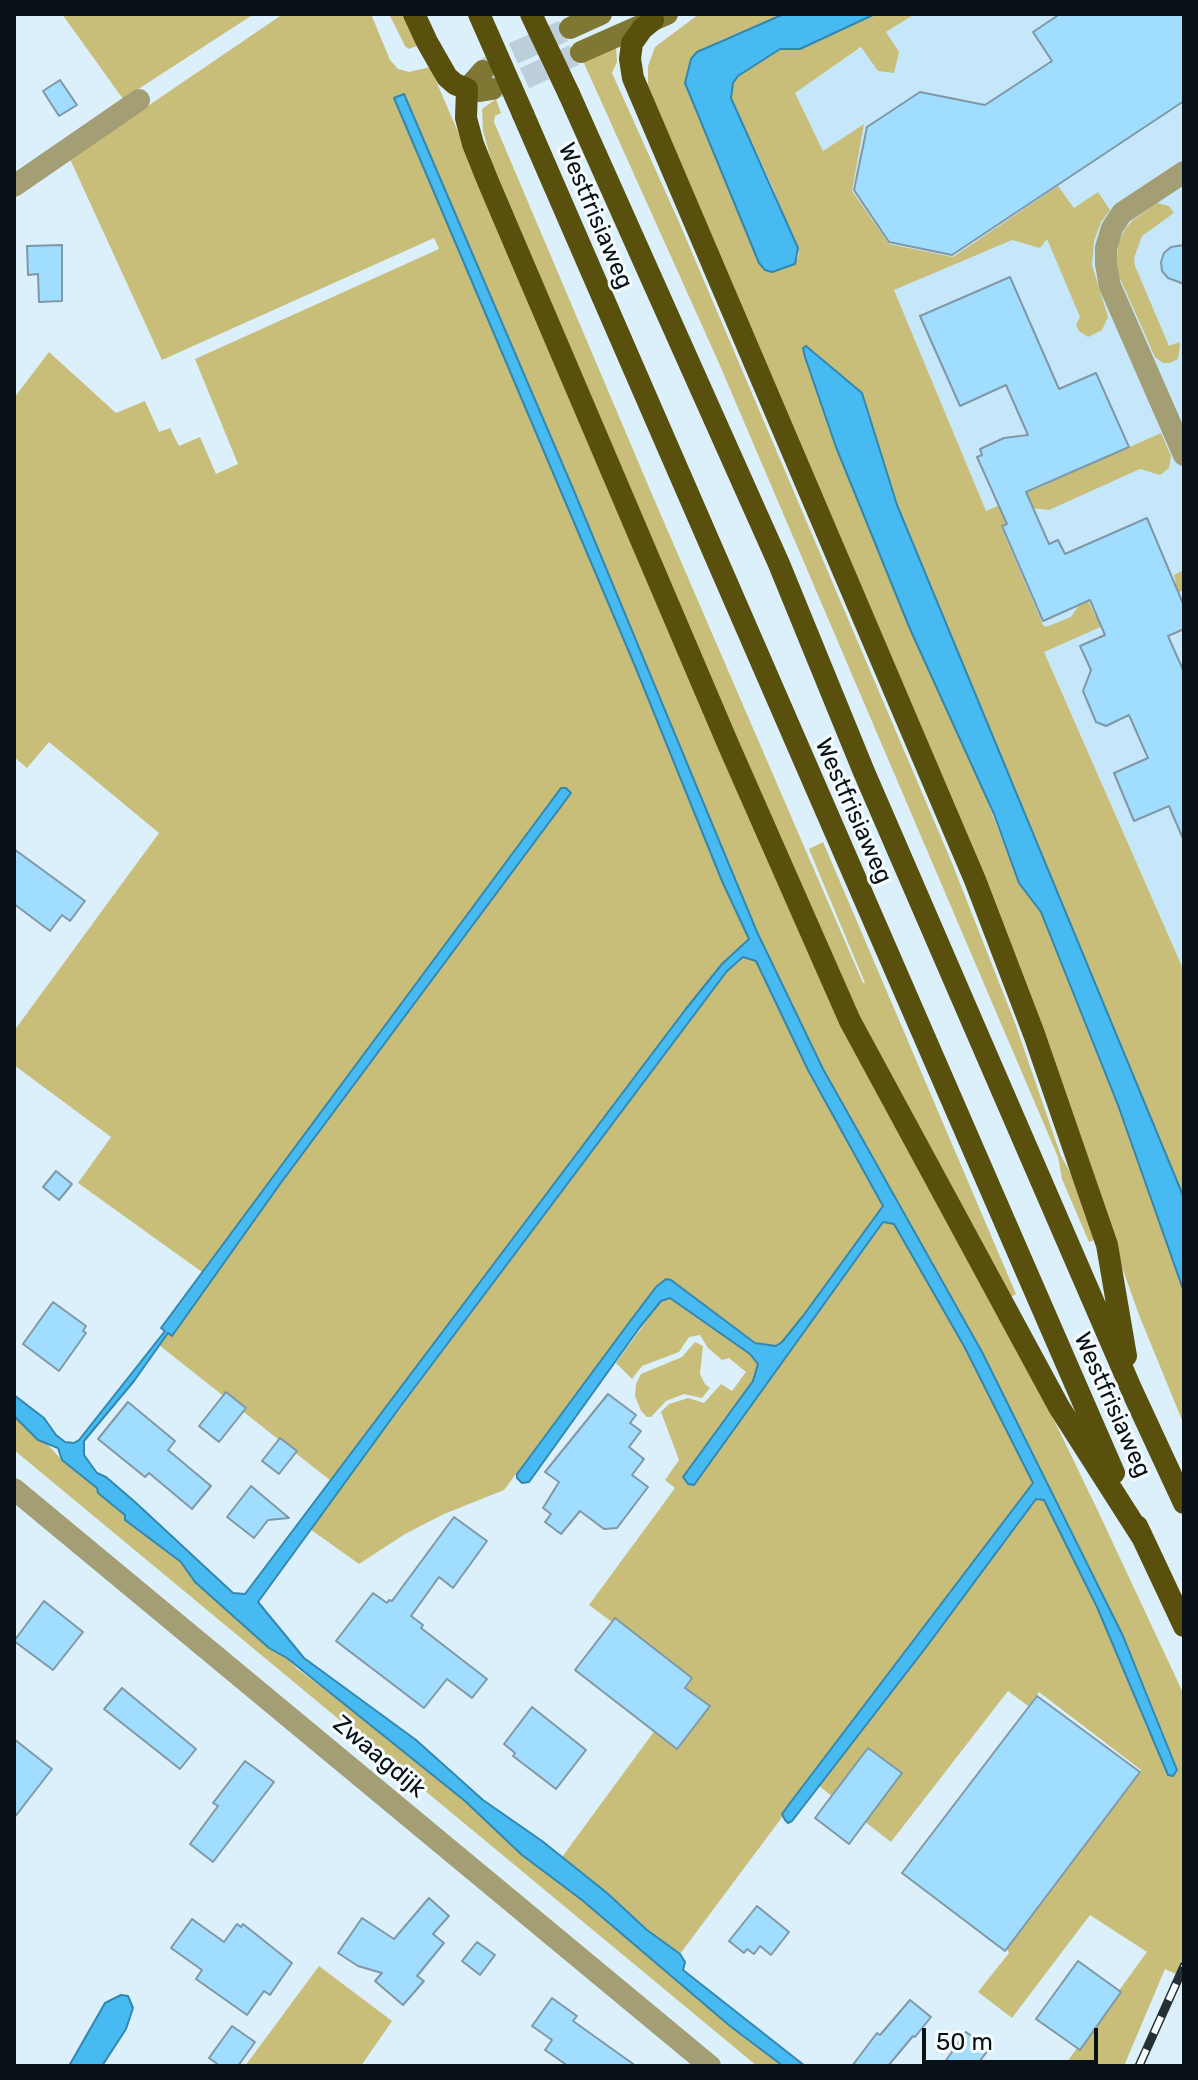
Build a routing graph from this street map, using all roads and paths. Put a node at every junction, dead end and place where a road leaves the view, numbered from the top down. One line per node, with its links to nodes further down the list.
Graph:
1 (414, 14): 9 (highway)
2 (479, 14): 17 (highway, Westfrisiaweg, bridge)
3 (531, 14): 14 (highway, Westfrisiaweg, bridge)
4 (601, 14): 6 (main road)
5 (660, 17): 7 (main road); 14 (highway)
6 (570, 28)
7 (581, 52)
8 (488, 80): 9 (main road)
9 (467, 89): 17 (highway)
10 (139, 100): 12 (street)
11 (1184, 172): 13 (street)
12 (14, 186)
13 (1184, 455)
14 (1133, 1393): 16 (highway, Westfrisiaweg)
15 (14, 1489): 19 (street, Zwaagdijk)
16 (1184, 1503)
17 (1142, 1537): 18 (highway, Westfrisiaweg)
18 (1184, 1626)
19 (710, 2066)

